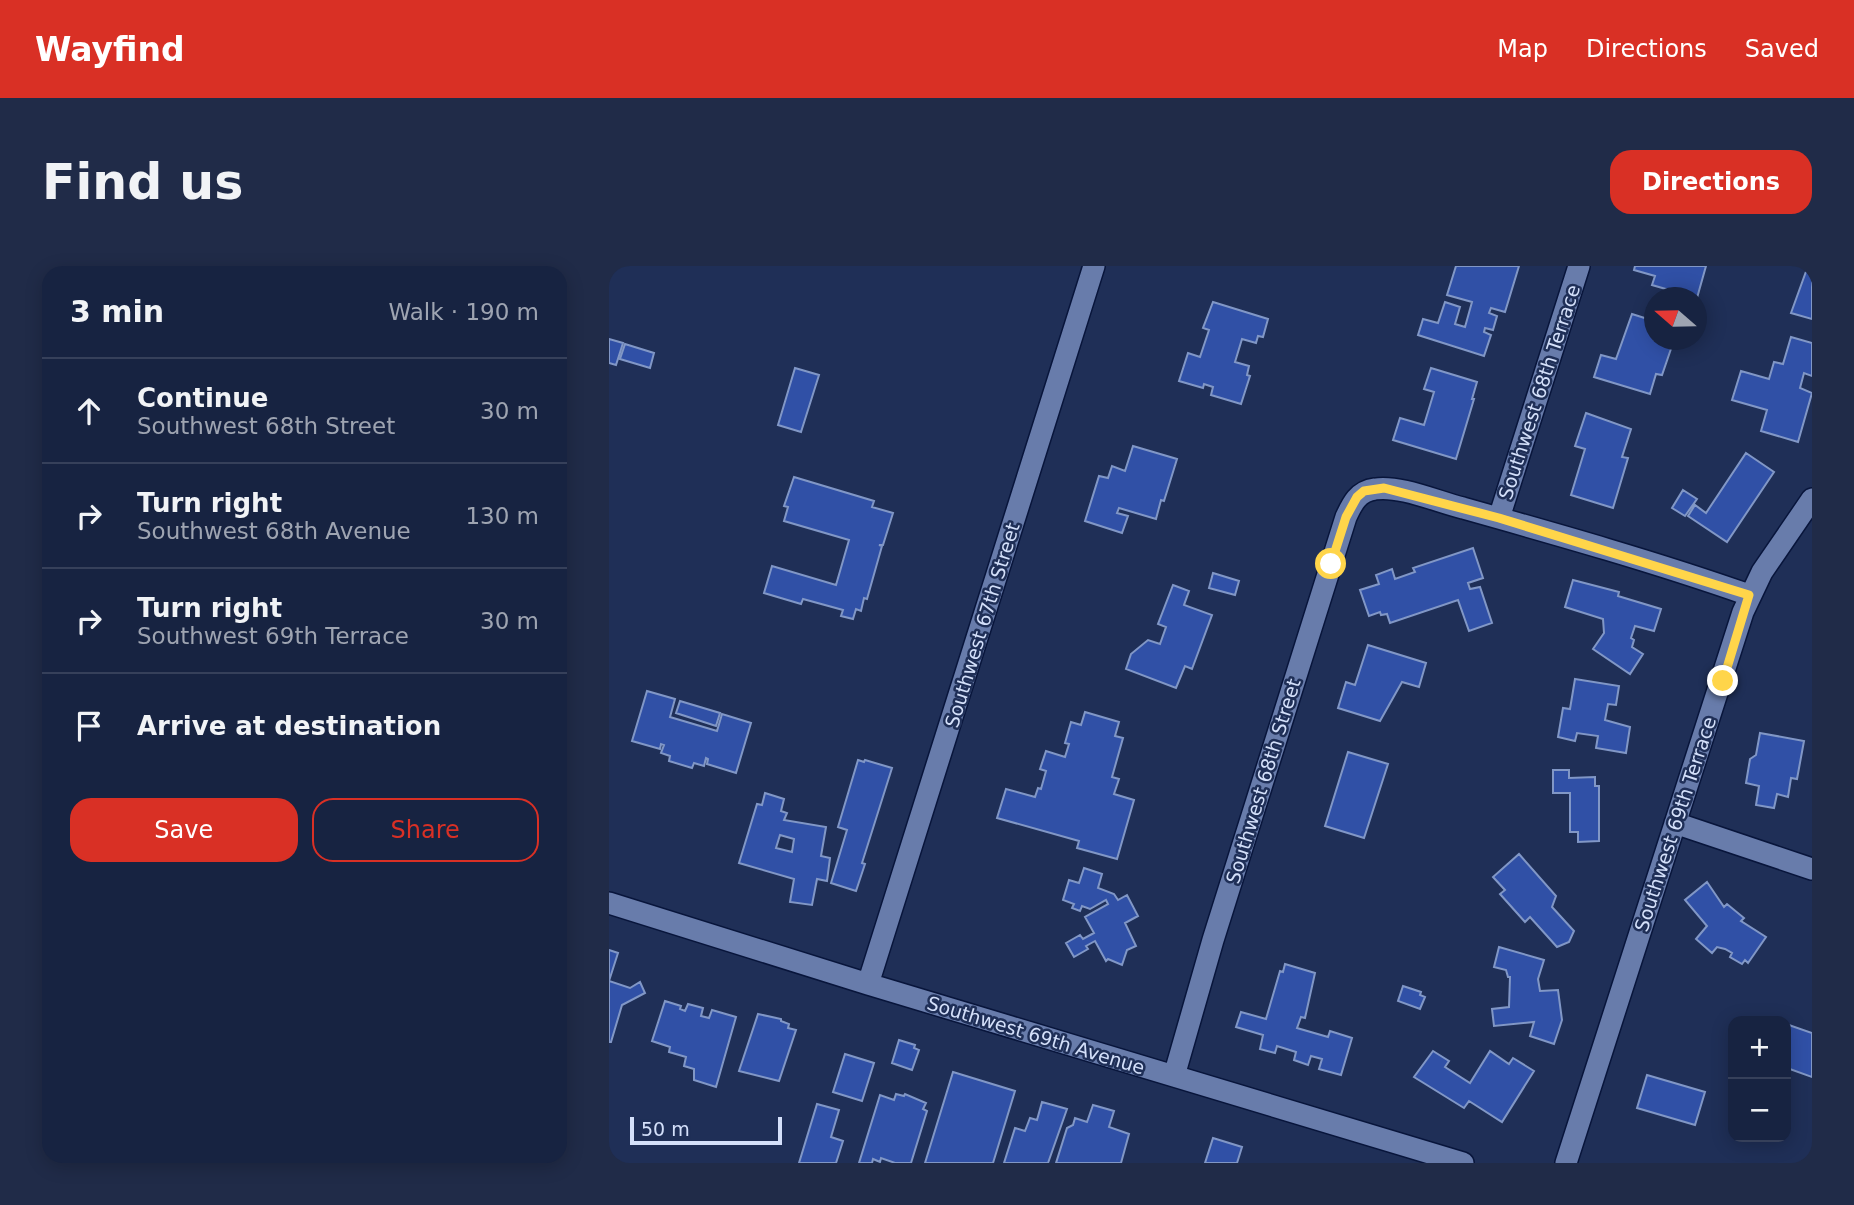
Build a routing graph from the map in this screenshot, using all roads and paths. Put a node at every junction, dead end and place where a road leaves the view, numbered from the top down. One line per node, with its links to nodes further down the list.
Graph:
1 (1094, 266): 9 (street, Southwest 67th Street)
2 (1579, 266): 4 (street, Southwest 68th Terrace)
3 (1812, 499): 5 (street, Southwest 69th Terrace)
4 (1499, 518): 5 (street); 10 (street, Southwest 68th Street)
5 (1749, 595): 6 (street, Southwest 69th Terrace)
6 (1675, 823): 7 (street); 12 (street, Southwest 69th Terrace)
7 (1812, 869)
8 (609, 903): 9 (street, Southwest 69th Avenue)
9 (868, 984): 10 (street, Southwest 69th Avenue)
10 (1174, 1076): 11 (street, Southwest 69th Avenue)
11 (1463, 1163)
12 (1566, 1163)

